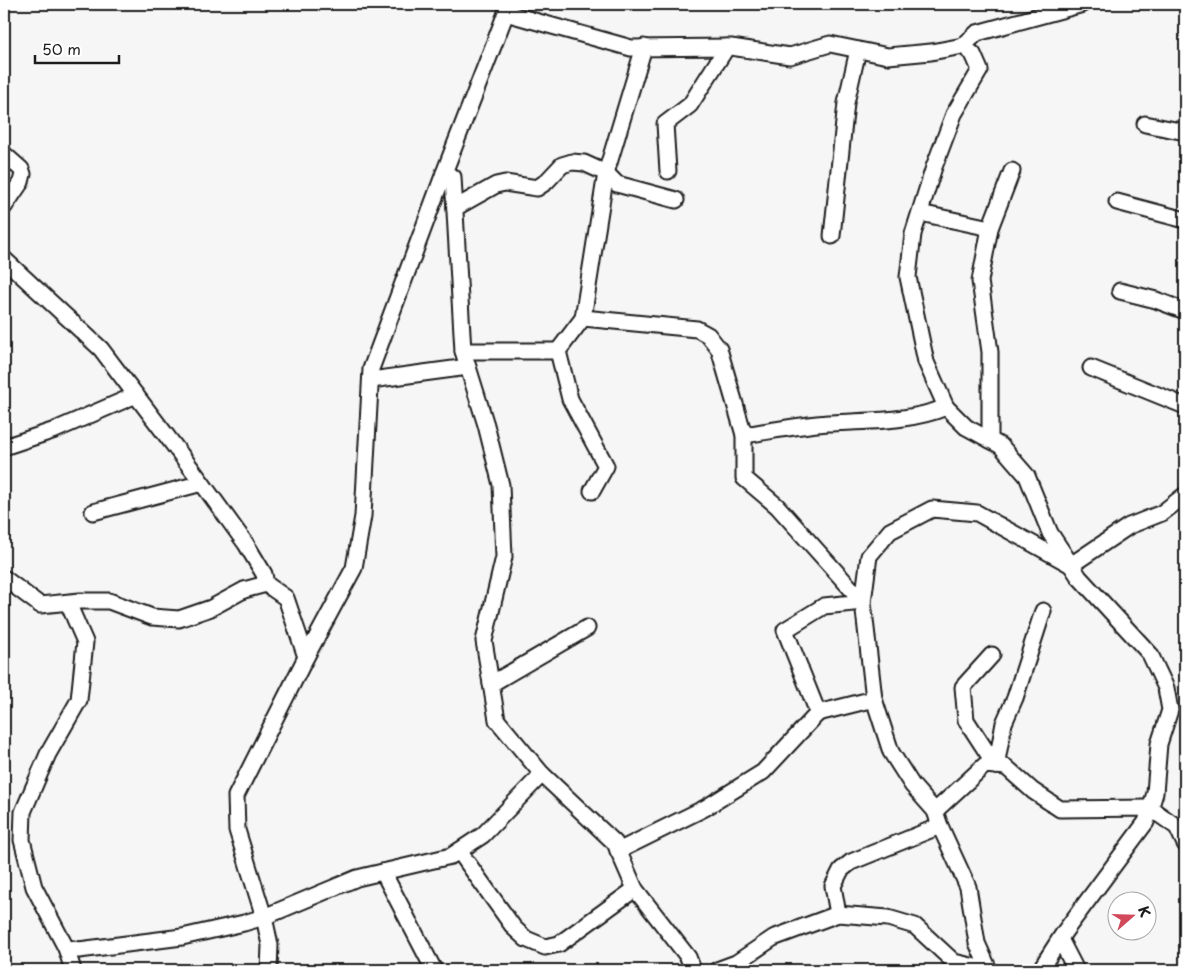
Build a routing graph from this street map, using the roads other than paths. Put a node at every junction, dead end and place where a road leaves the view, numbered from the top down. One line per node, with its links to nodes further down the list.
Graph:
1 (1083, 4): 3 (street)
2 (507, 8): 5 (street); 12 (street)
3 (963, 46): 6 (street); 18 (street)
4 (727, 47): 5 (street); 6 (street); 10 (street)
5 (644, 48): 13 (street)
6 (858, 50): 21 (street)
7 (1145, 124): 8 (street)
8 (1185, 132)
9 (4, 154): 16 (street)
10 (668, 171)
11 (1012, 171): 20 (street)
12 (444, 173): 17 (street); 30 (street)
13 (606, 173): 14 (street); 17 (street); 25 (street)
14 (676, 200)
15 (1117, 202): 19 (street)
16 (4, 207)
17 (455, 208): 26 (street)
18 (920, 213): 20 (street); 33 (street)
19 (1185, 220)
20 (990, 228): 35 (street)
21 (832, 236)
22 (4, 259): 31 (street)
23 (1120, 291): 24 (street)
24 (1185, 311)
25 (583, 318): 27 (street); 34 (street)
26 (463, 351): 27 (street); 28 (street)
27 (558, 351): 38 (street)
28 (468, 367): 30 (street); 50 (street)
29 (1091, 368): 32 (street)
30 (371, 380): 49 (street)
31 (136, 395): 36 (street); 37 (street)
32 (1185, 406)
33 (946, 408): 34 (street); 35 (street)
34 (744, 435): 44 (street)
35 (990, 440): 41 (street)
36 (4, 447)
37 (202, 483): 40 (street); 43 (street)
38 (592, 491)
39 (1185, 495): 41 (street)
40 (93, 512)
41 (1071, 565): 44 (street); 55 (street)
42 (4, 578): 45 (street)
43 (266, 584): 45 (street); 49 (street)
44 (863, 602): 51 (street); 52 (street)
45 (68, 603): 66 (street)
46 (1043, 611): 53 (street)
47 (588, 628): 50 (street)
48 (992, 655): 53 (street)
49 (306, 657): 64 (street)
50 (491, 684): 54 (street)
51 (874, 699): 52 (street); 56 (street)
52 (818, 713): 60 (street)
53 (996, 766): 55 (street); 56 (street)
54 (542, 774): 59 (street); 60 (street)
55 (1150, 808): 58 (street); 65 (street)
56 (935, 811): 57 (street)
57 (940, 826): 63 (street); 72 (street)
58 (1185, 844)
59 (459, 851): 61 (street); 62 (street)
60 (618, 851): 62 (street)
61 (383, 872): 64 (street); 69 (street)
62 (635, 890): 70 (street)
63 (838, 914): 71 (street); 72 (street)
64 (264, 918): 66 (street); 68 (street)
65 (1060, 940): 73 (street); 74 (street)
66 (66, 948): 67 (street)
67 (73, 970)
68 (269, 970)
69 (434, 970)
70 (693, 970)
71 (717, 970)
72 (988, 970)
73 (1040, 970)
74 (1076, 970)

